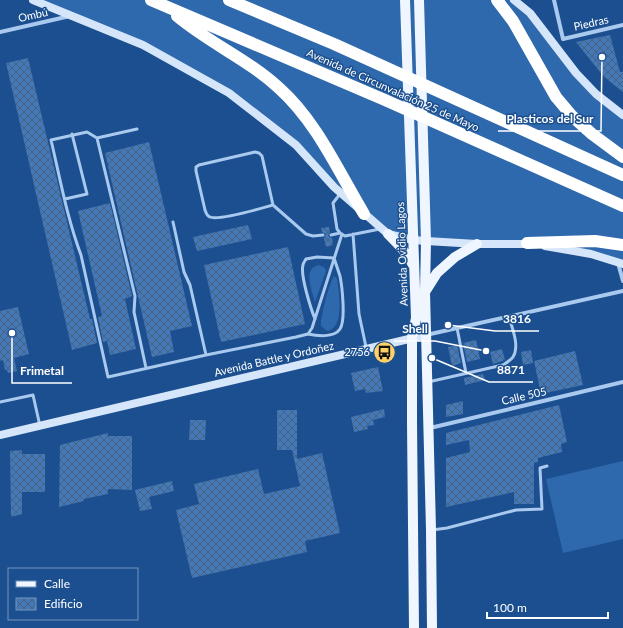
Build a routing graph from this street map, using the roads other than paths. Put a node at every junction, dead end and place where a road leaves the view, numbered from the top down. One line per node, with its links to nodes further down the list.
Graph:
1 (33, 0): 10 (main road)
2 (151, 0): 9 (highway, Avenida de Circunvalación 25 de Mayo)
3 (229, 0): 20 (highway, Avenida de Circunvalación 25 de Mayo)
4 (405, 0): 32 (main road, Avenida Ovidio Lagos)
5 (419, 0): 33 (main road, Avenida Ovidio Lagos)
6 (497, 0): 19 (highway)
7 (514, 0): 14 (main road)
8 (554, 0): 13 (street)
9 (166, 6): 24 (highway, Avenida de Circunvalación 25 de Mayo); 25 (highway)
10 (71, 16): 12 (street, Ombú); 21 (main road)
11 (623, 25): 13 (street, Piedras)
12 (0, 32)
13 (563, 39): 14 (street)
14 (556, 48): 15 (main road)
15 (623, 116)
16 (137, 129): 18 (lane)
17 (72, 134): 18 (lane); 22 (lane); 22 (lane)
18 (97, 138): 51 (lane)
19 (623, 157)
20 (623, 174)
21 (341, 193): 25 (main road); 29 (lane)
22 (65, 199): 51 (lane)
23 (273, 205): 23 (lane); 31 (lane)
24 (623, 206)
25 (364, 214): 27 (main road)
26 (173, 222): 50 (lane)
27 (385, 231): 30 (lane); 32 (main road); 39 (main road)
28 (331, 234): 29 (lane)
29 (341, 234): 30 (lane); 37 (lane)
30 (353, 234): 49 (lane)
31 (323, 235)
32 (413, 240): 33 (main road); 39 (main road, Avenida Ovidio Lagos)
33 (426, 241): 35 (main road); 42 (main road, Avenida Ovidio Lagos)
34 (527, 243): 35 (main road); 36 (highway); 38 (main road)
35 (477, 244): 42 (main road)
36 (623, 245)
37 (334, 258): 44 (lane); 44 (lane); 46 (lane)
38 (621, 263): 40 (street)
39 (414, 267): 48 (main road, Avenida Ovidio Lagos)
40 (623, 282)
41 (623, 290): 43 (street, Avenida Battle y Ordoñez)
42 (425, 292): 47 (main road, Avenida Ovidio Lagos)
43 (509, 317): 45 (street, Avenida Battle y Ordoñez); 52 (lane)
44 (315, 319): 46 (lane)
45 (457, 328): 47 (street, Avenida Battle y Ordoñez); 52 (lane)
46 (308, 334): 50 (lane)
47 (426, 335): 48 (main road, Avenida Battle y Ordoñez); 53 (main road, Avenida Ovidio Lagos)
48 (412, 338): 49 (main road, Avenida Battle y Ordoñez); 61 (main road, Avenida Ovidio Lagos)
49 (366, 349): 56 (main road, Avenida Battle y Ordoñez)
50 (206, 355): 51 (lane)
51 (146, 368)
52 (466, 373): 53 (lane)
53 (428, 382): 57 (main road, Avenida Ovidio Lagos)
54 (623, 382): 57 (street, Calle 505)
55 (0, 402): 56 (lane)
56 (40, 426): 58 (main road, Avenida Battle y Ordoñez)
57 (429, 428): 60 (main road, Avenida Ovidio Lagos)
58 (0, 435)
59 (547, 466): 60 (lane)
60 (431, 530): 62 (main road, Avenida Ovidio Lagos)
61 (414, 628)
62 (432, 628)

